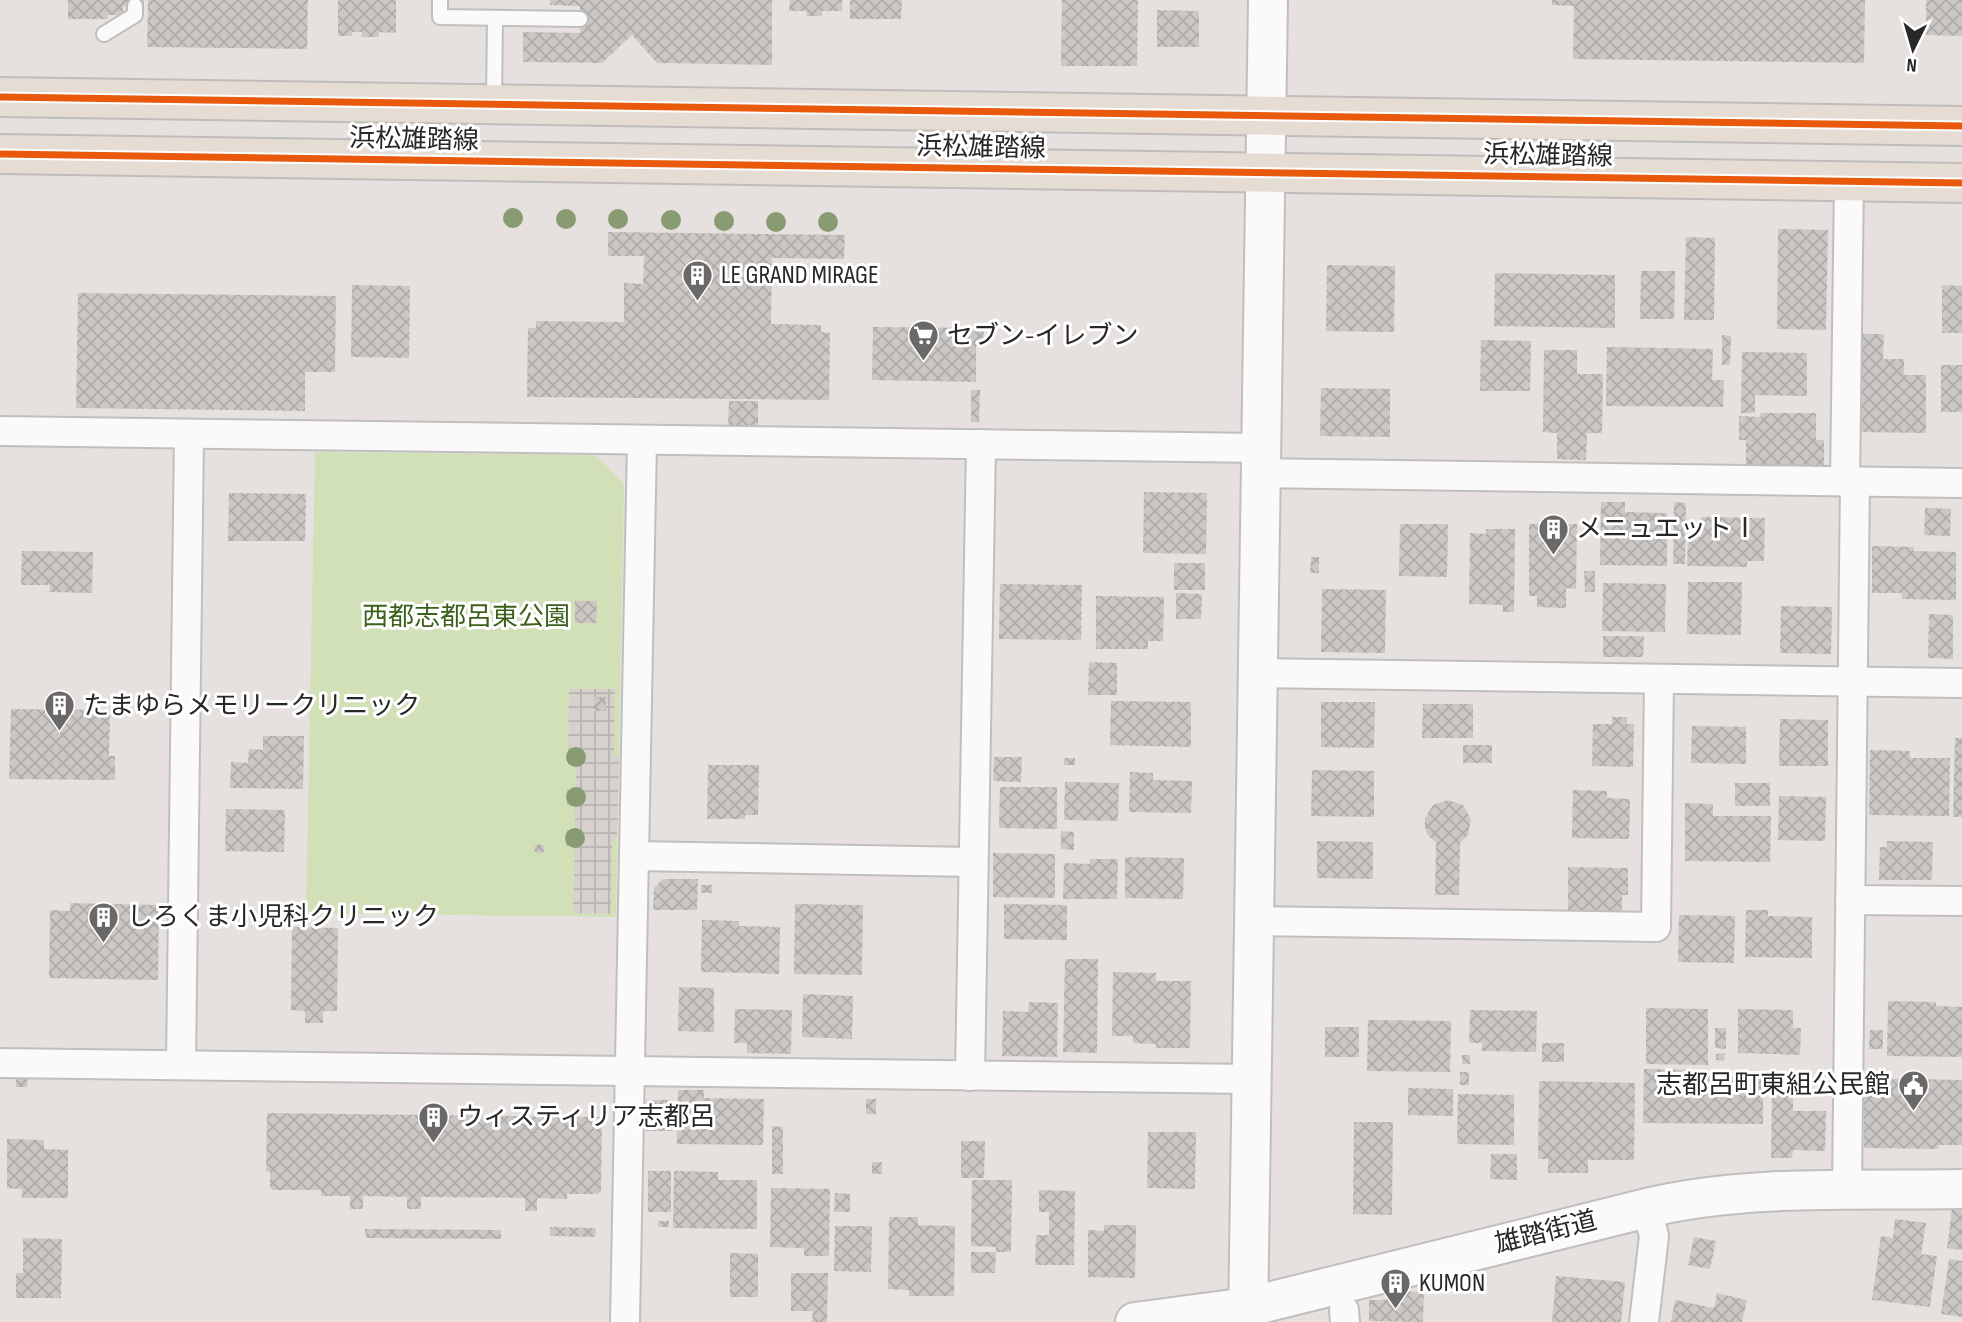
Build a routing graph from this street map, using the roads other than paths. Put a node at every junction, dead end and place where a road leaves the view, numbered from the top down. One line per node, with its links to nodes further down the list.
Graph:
1 (440, 0): 4 (lane)
2 (1268, 0): 9 (street)
3 (135, 6): 6 (lane)
4 (495, 18): 5 (lane); 8 (lane)
5 (580, 19)
6 (104, 34)
7 (0, 97): 8 (main road, 浜松雄踏線)
8 (494, 104): 9 (main road, 浜松雄踏線)
9 (1267, 114): 10 (main road, 浜松雄踏線); 12 (street)
10 (1962, 126)
11 (0, 154): 12 (main road, 浜松雄踏線)
12 (1266, 173): 13 (main road, 浜松雄踏線); 19 (street)
13 (1849, 181): 14 (main road, 浜松雄踏線); 20 (street)
14 (1962, 183)
15 (0, 431): 16 (street)
16 (189, 434): 17 (street); 32 (street)
17 (642, 440): 18 (street); 26 (street)
18 (981, 444): 19 (street); 27 (street)
19 (1261, 461): 20 (street); 22 (street)
20 (1850, 481): 21 (street); 24 (street)
21 (1962, 483)
22 (1258, 673): 23 (street); 30 (street)
23 (1659, 679): 24 (street); 30 (street)
24 (1853, 682): 25 (street); 28 (street)
25 (1962, 683)
26 (634, 856): 27 (street); 33 (street)
27 (974, 862): 34 (street)
28 (1850, 900): 29 (street); 37 (street)
29 (1962, 901)
30 (1254, 921): 35 (street)
31 (0, 1063): 32 (street)
32 (181, 1065): 33 (street)
33 (630, 1072): 34 (street); 40 (street)
34 (970, 1076): 35 (street)
35 (1252, 1079): 39 (street)
36 (1962, 1189): 37 (street, 雄踏街道)
37 (1847, 1191): 38 (street, 雄踏街道)
38 (1647, 1208): 39 (street, 雄踏街道); 42 (street)
39 (1248, 1315): 41 (street, 雄踏街道)
40 (625, 1322)
41 (1135, 1322)
42 (1644, 1322)

